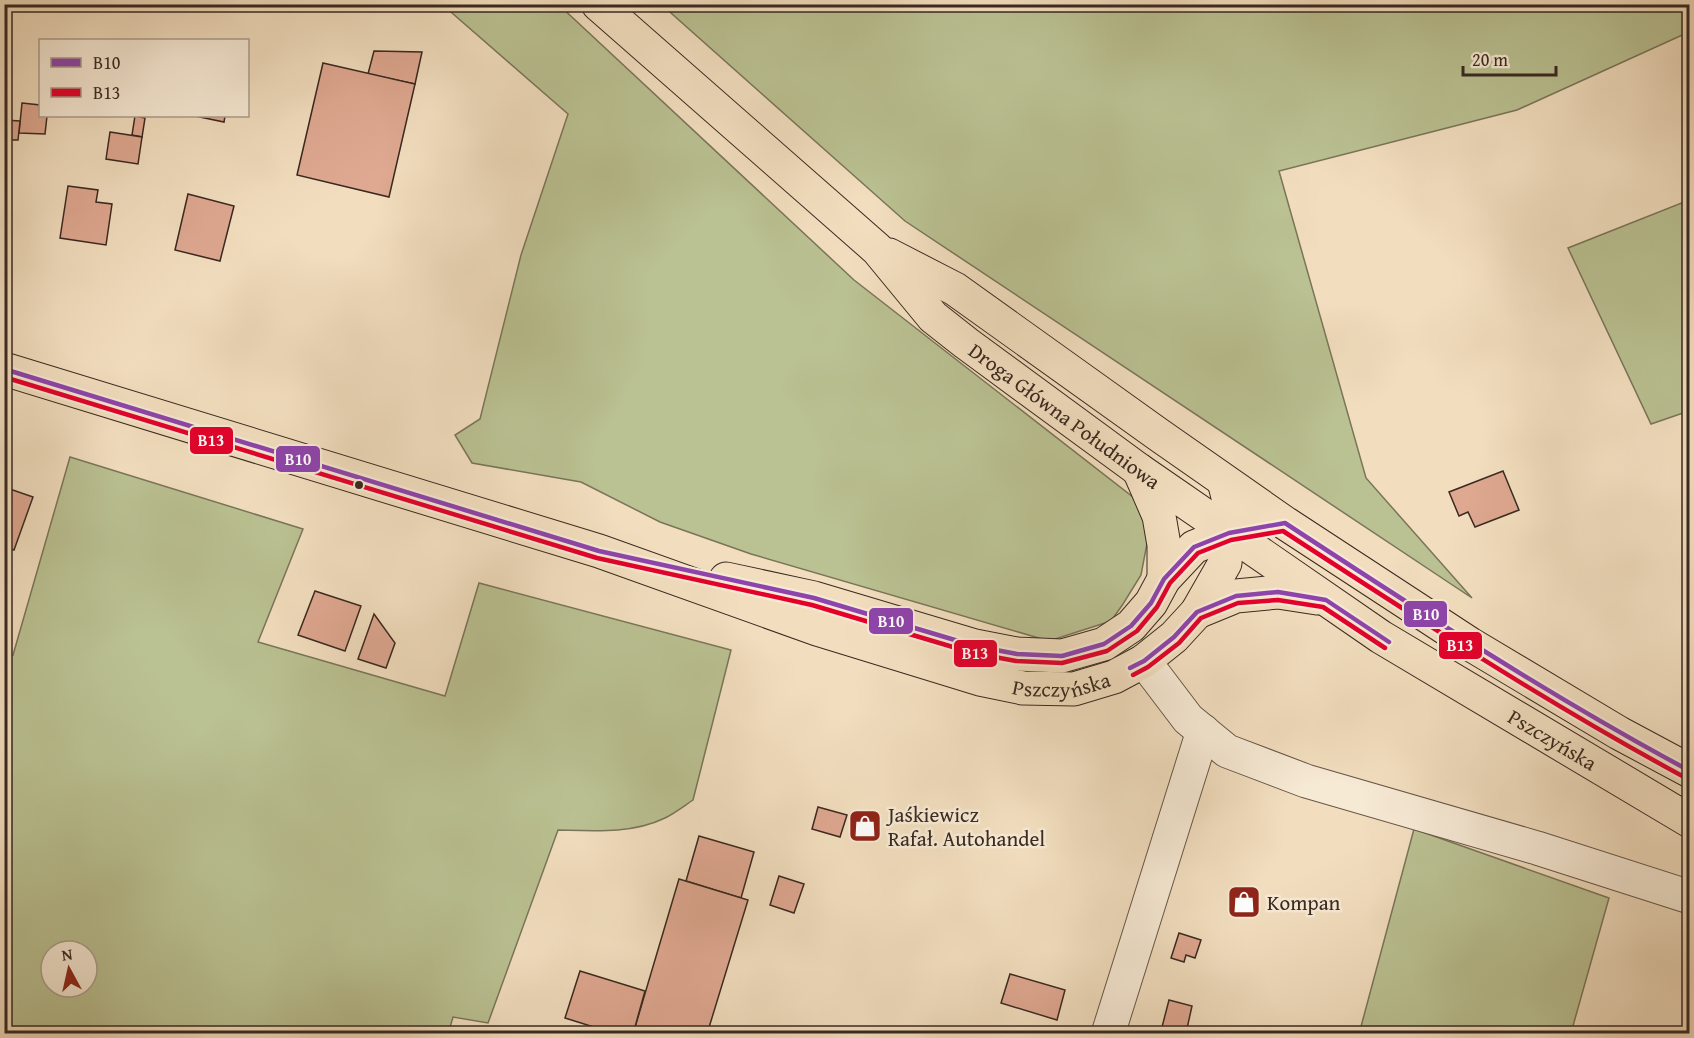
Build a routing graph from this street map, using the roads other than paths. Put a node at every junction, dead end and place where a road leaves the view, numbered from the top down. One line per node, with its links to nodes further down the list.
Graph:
1 (598, 4): 2 (main road, Droga Główna Południowa)
2 (876, 249): 4 (main road, Droga Główna Południowa); 5 (main road, Droga Główna Południowa)
3 (4, 369): 8 (main road, Pszczyńska)
4 (1139, 470): 7 (main road, Droga Główna Południowa); 9 (main road)
5 (1224, 481): 6 (main road, Droga Główna Południowa); 7 (main road)
6 (1285, 523): 7 (main road, Pszczyńska); 14 (main road, Pszczyńska)
7 (1228, 533): 9 (main road, Pszczyńska); 10 (main road, Pszczyńska); 11 (main road, Pszczyńska)
8 (599, 551): 9 (main road, Pszczyńska); 12 (main road, Pszczyńska)
9 (1164, 579)
10 (1326, 600): 11 (main road, Pszczyńska); 15 (main road, Pszczyńska)
11 (1197, 612): 12 (main road, Pszczyńska)
12 (1144, 661): 13 (street)
13 (1203, 731): 16 (street); 17 (street)
14 (1689, 771)
15 (1689, 821)
16 (1689, 897)
17 (1109, 1031)

